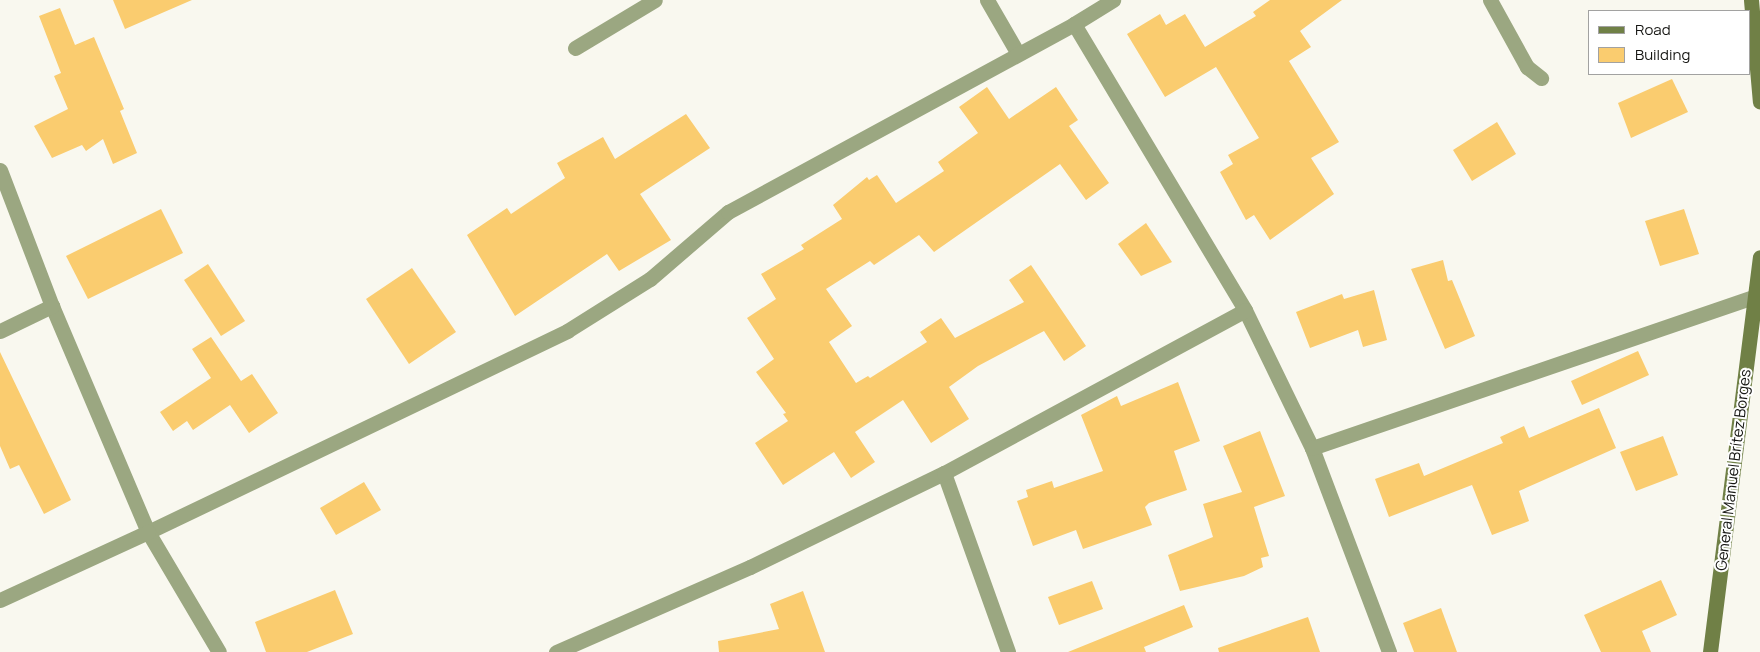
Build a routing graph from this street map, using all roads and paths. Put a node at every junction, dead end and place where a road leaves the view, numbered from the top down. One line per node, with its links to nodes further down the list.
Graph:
1 (655, 0): 7 (street)
2 (987, 0): 8 (street)
3 (1113, 0): 6 (street)
4 (1490, 0): 9 (street)
5 (1751, 0): 10 (street)
6 (1074, 24): 8 (street); 15 (street)
7 (575, 48)
8 (1017, 52): 19 (street)
9 (1541, 78)
10 (1760, 102)
11 (0, 170): 14 (street)
12 (1760, 258): 13 (street, General Manuel Brítez Borges)
13 (1756, 296): 17 (street); 25 (street, General Manuel Brítez Borges)
14 (52, 306): 16 (street); 19 (street)
15 (1246, 310): 17 (street); 18 (street)
16 (0, 332)
17 (1312, 448): 24 (street)
18 (944, 473): 22 (street); 23 (street)
19 (148, 532): 20 (street); 21 (street)
20 (0, 600)
21 (219, 652)
22 (556, 652)
23 (1008, 652)
24 (1388, 652)
25 (1710, 652)

